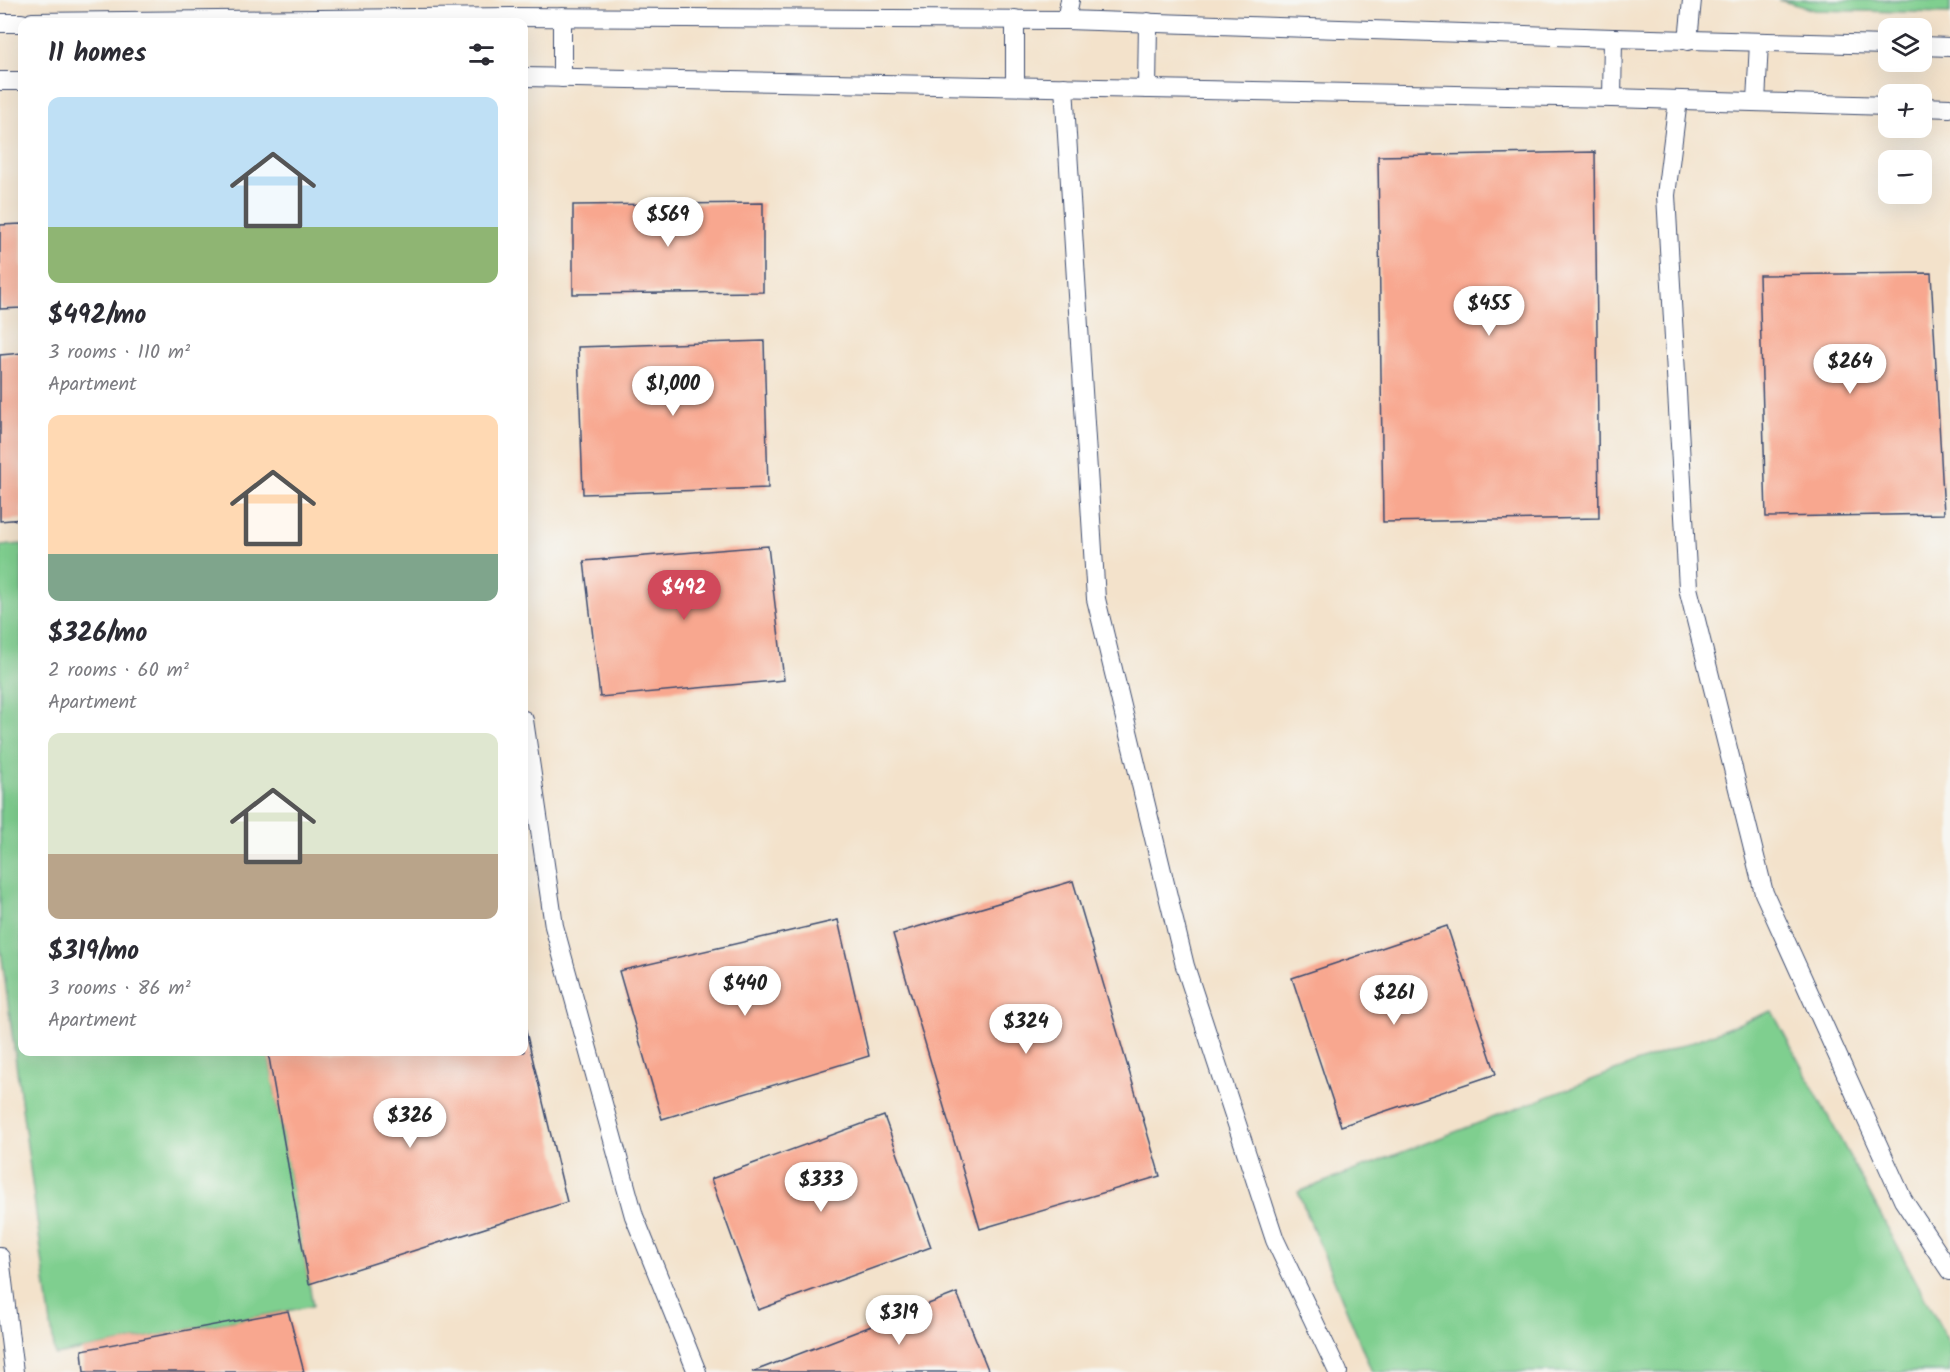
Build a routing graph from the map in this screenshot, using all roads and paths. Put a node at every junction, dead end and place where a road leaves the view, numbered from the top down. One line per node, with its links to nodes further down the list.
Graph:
1 (1070, 0): 7 (lane)
2 (1692, 0): 12 (lane)
3 (512, 8): 4 (lane); 5 (lane)
4 (562, 17): 6 (lane); 18 (lane)
5 (444, 18)
6 (1016, 20): 7 (lane); 21 (lane)
7 (1066, 20): 8 (lane)
8 (1148, 22): 11 (lane); 23 (lane)
9 (0, 23): 10 (lane)
10 (18, 23)
11 (1613, 38): 12 (lane); 24 (lane)
12 (1688, 40): 13 (lane)
13 (1759, 42): 14 (lane); 26 (lane)
14 (1878, 45)
15 (1932, 46): 16 (lane)
16 (1950, 47)
17 (528, 77): 18 (lane)
18 (562, 78): 21 (lane)
19 (0, 81): 20 (lane)
20 (18, 81)
21 (1015, 86): 22 (lane)
22 (1064, 87): 23 (lane); 36 (lane)
23 (1147, 89): 24 (lane)
24 (1612, 98): 25 (lane)
25 (1678, 100): 26 (lane); 32 (lane)
26 (1756, 102): 27 (lane)
27 (1878, 106)
28 (1932, 107): 29 (lane)
29 (1950, 108)
30 (528, 747): 35 (lane)
31 (0, 1257): 33 (lane)
32 (1950, 1271)
33 (3, 1301): 34 (lane)
34 (14, 1372)
35 (697, 1372)
36 (1338, 1372)

